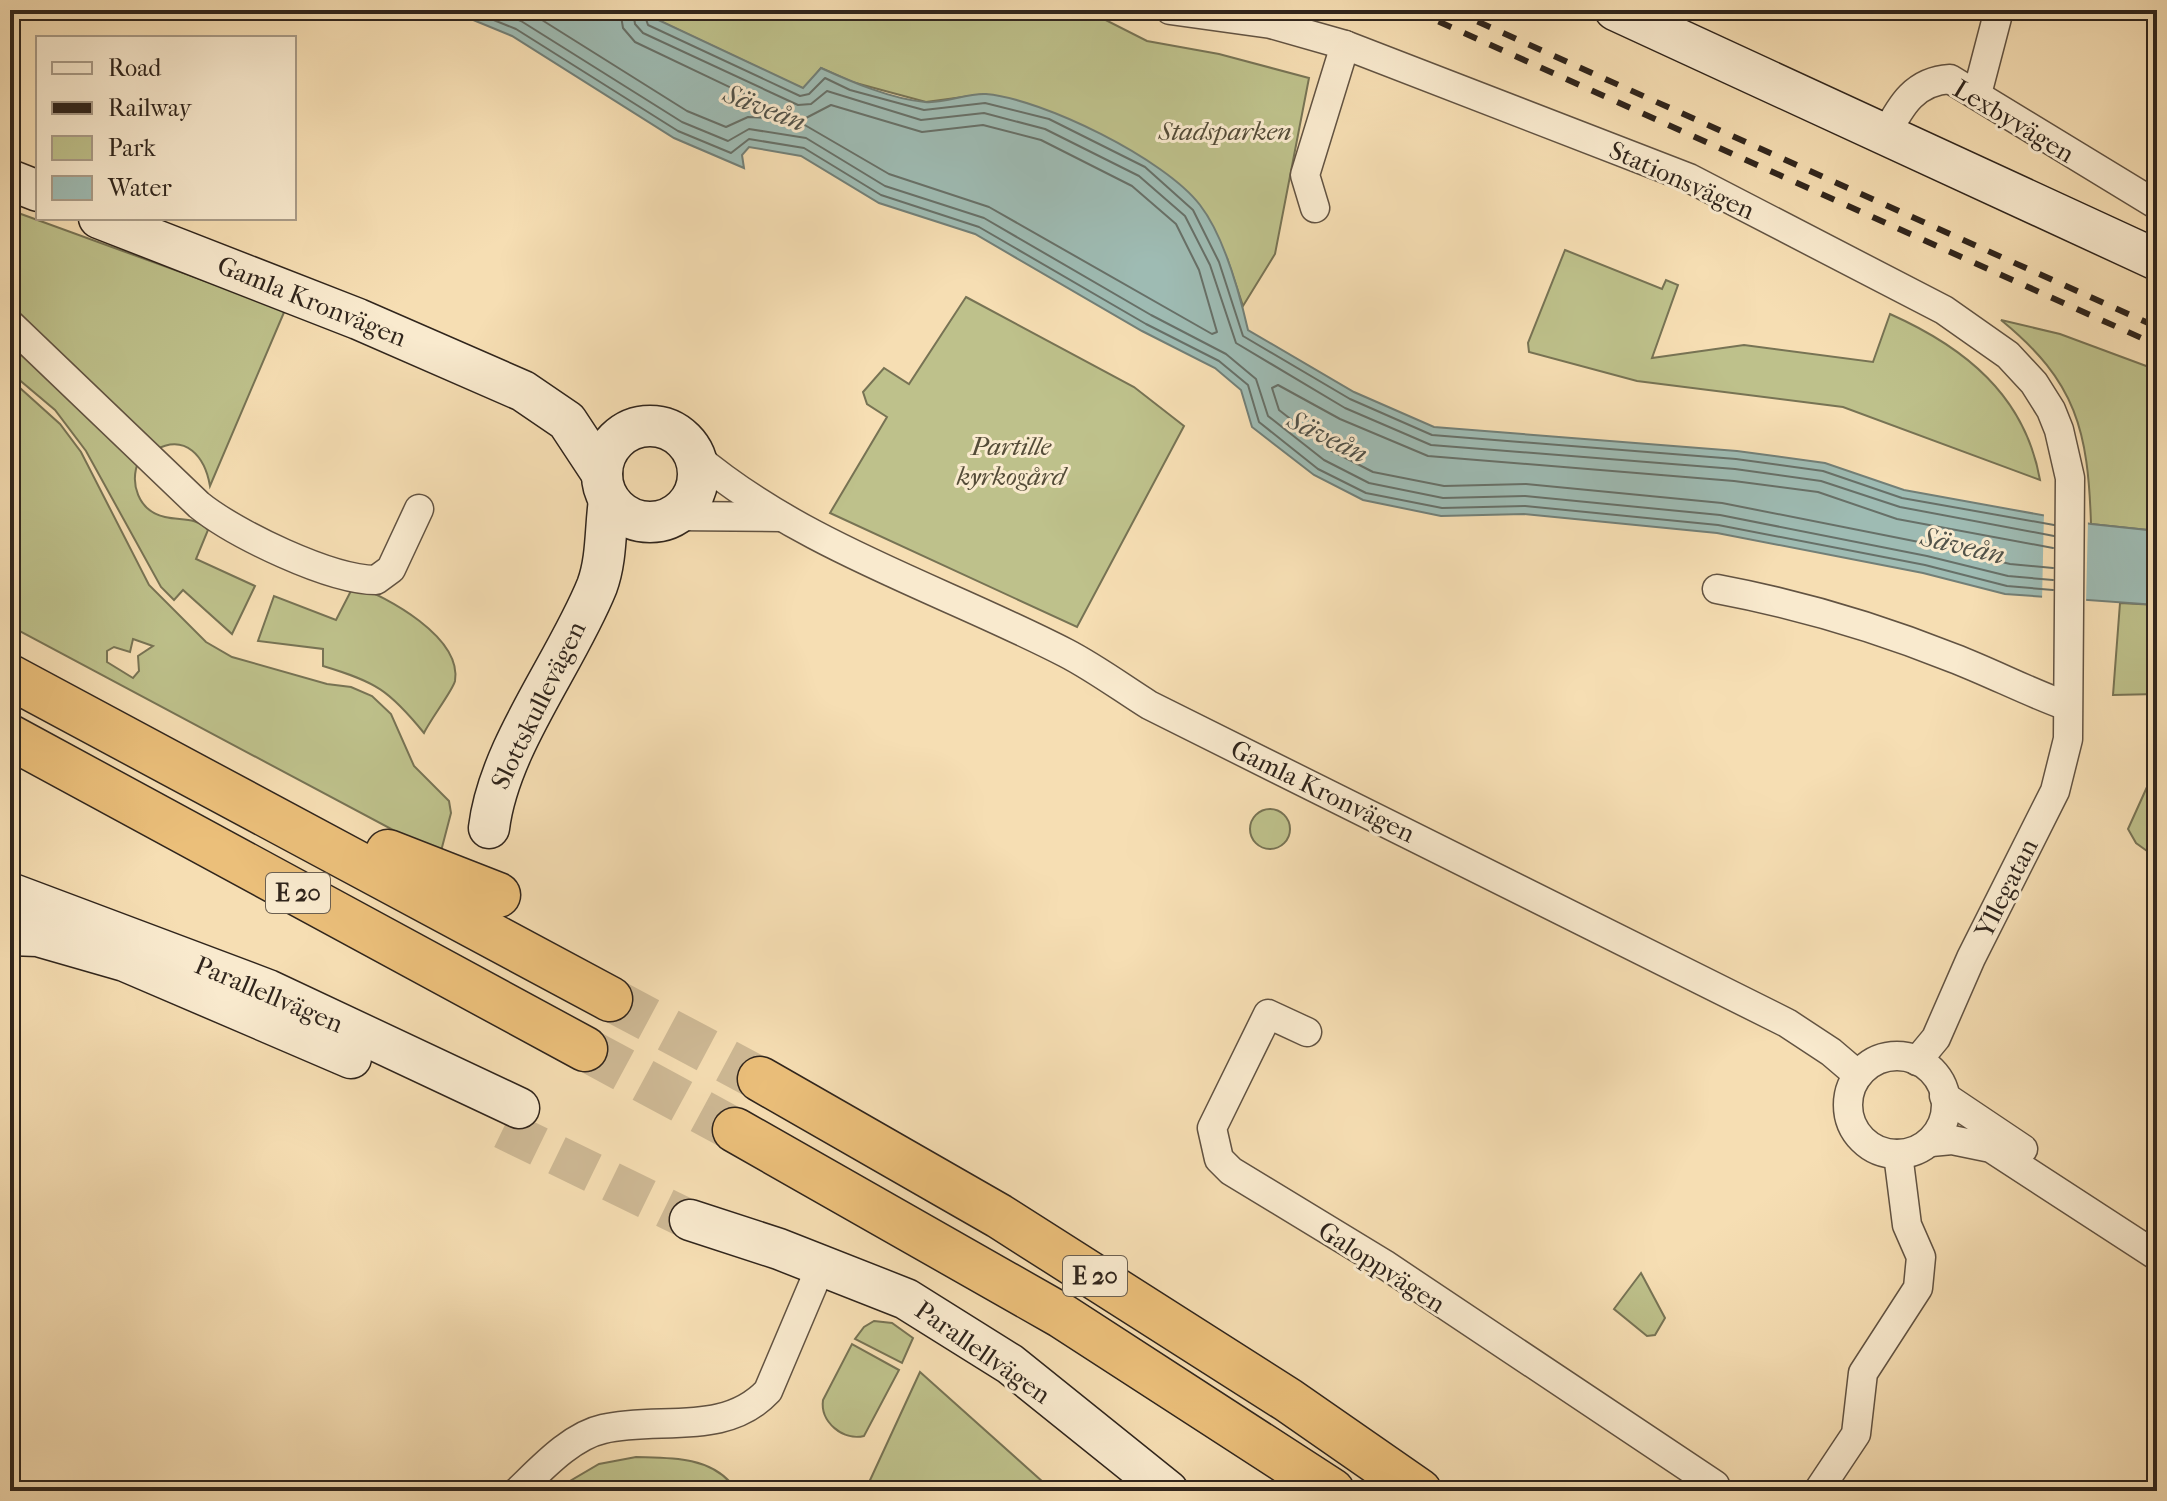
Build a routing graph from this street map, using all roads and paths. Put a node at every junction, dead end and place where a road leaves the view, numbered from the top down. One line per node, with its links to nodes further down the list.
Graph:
1 (1170, 10): 4 (street, Stationsvägen)
2 (1615, 10): 6 (street)
3 (1999, 10): 5 (street)
4 (1345, 45): 10 (street); 23 (street, Stationsvägen)
5 (1977, 94): 6 (street, Lexbyvägen); 9 (street, Lexbyvägen)
6 (1886, 134): 12 (street)
7 (10, 180): 8 (street)
8 (36, 190)
9 (2157, 205)
10 (1315, 208)
11 (104, 220): 14 (street, Gamla Kronvägen)
12 (2157, 260)
13 (10, 324): 18 (street)
14 (523, 391): 15 (street, Gamla Kronvägen); 17 (street, Gamla Kronvägen)
15 (640, 427): 16 (street); 17 (street)
16 (694, 455): 19 (street, Gamla Kronvägen); 20 (street)
17 (606, 487): 20 (street); 21 (street, Slottskullevägen)
18 (419, 509)
19 (783, 517): 20 (street, Gamla Kronvägen); 36 (street, Gamla Kronvägen)
20 (668, 518): 21 (street, Slottskullevägen)
21 (597, 584): 28 (street, Slottskullevägen)
22 (1717, 589): 25 (street)
23 (2069, 630): 25 (street, Yllegatan)
24 (10, 677): 27 (highway, E 20)
25 (2067, 706): 35 (street, Yllegatan)
26 (10, 737): 34 (highway, E 20)
27 (237, 798): 30 (highway); 32 (highway, E 20)
28 (489, 828)
29 (11, 893): 31 (street, Parallellvägen)
30 (498, 895)
31 (10, 935)
32 (610, 999)
33 (1307, 1032): 46 (street, Galoppvägen)
34 (585, 1049)
35 (1917, 1061): 36 (street); 38 (street)
36 (1858, 1075): 41 (street)
37 (760, 1079): 50 (highway, E 20)
38 (1944, 1096): 40 (street); 43 (street)
39 (735, 1130): 49 (highway, E 20)
40 (1931, 1142): 41 (street); 44 (street)
41 (1898, 1154): 51 (street)
42 (694, 1210): 45 (street, Parallellvägen)
43 (2157, 1238)
44 (2157, 1256)
45 (821, 1266): 47 (street); 48 (street, Parallellvägen)
46 (1715, 1485)
47 (518, 1491)
48 (1168, 1491)
49 (1332, 1491)
50 (1419, 1491)
51 (1818, 1491)

